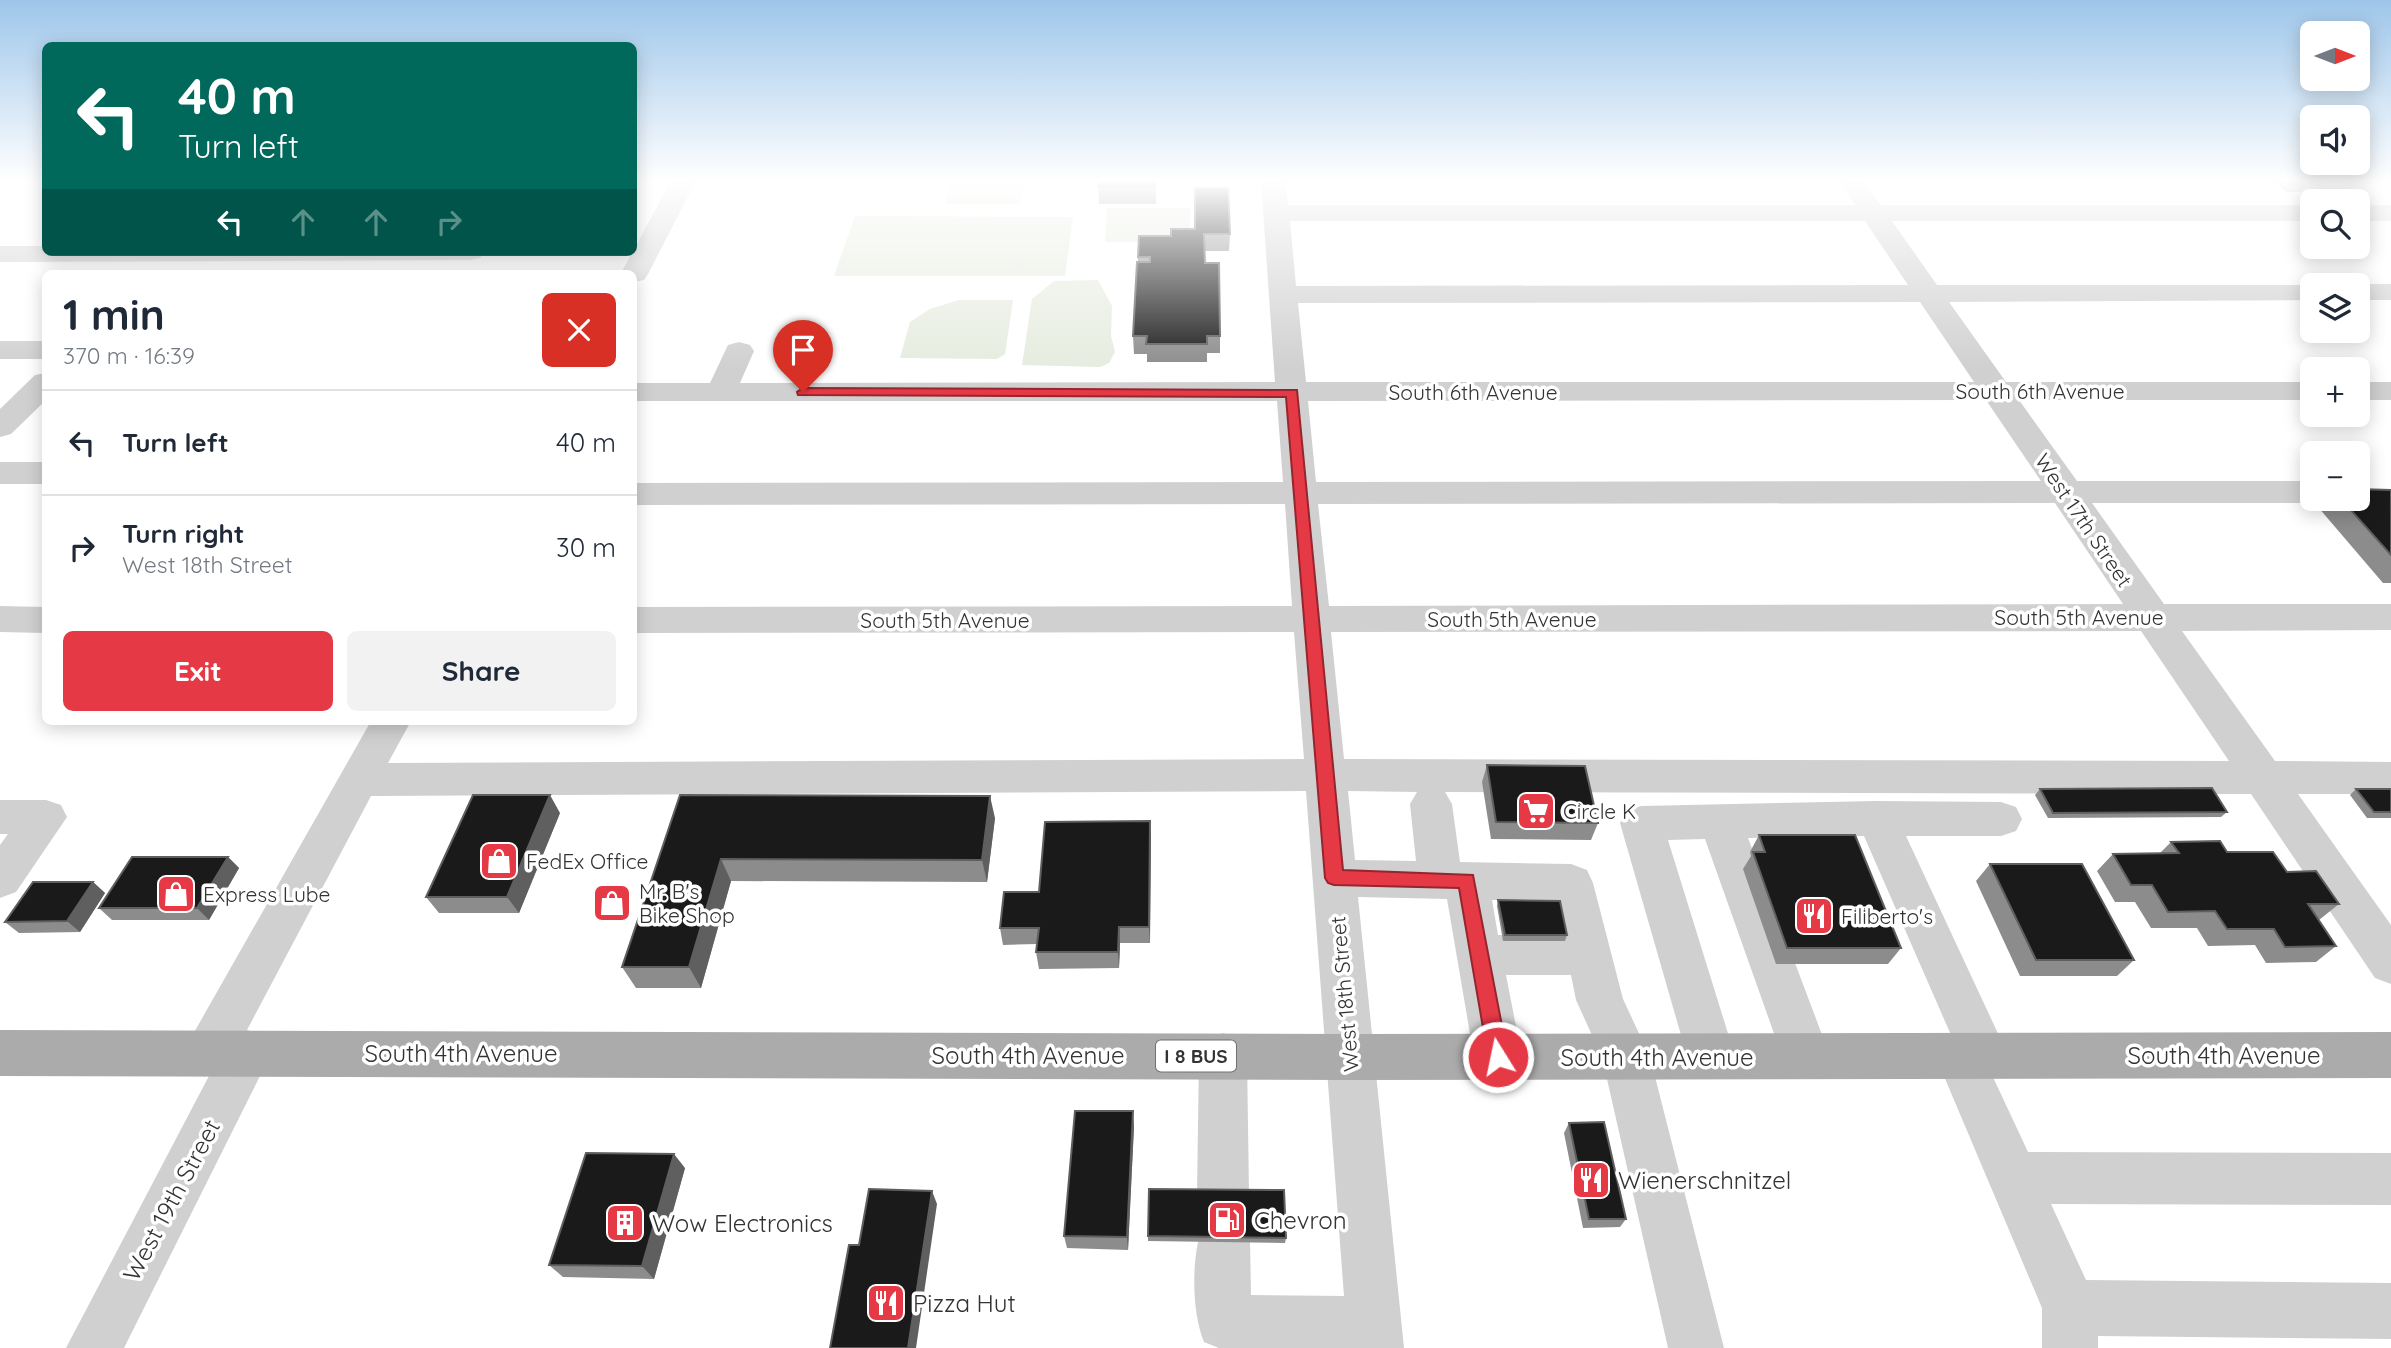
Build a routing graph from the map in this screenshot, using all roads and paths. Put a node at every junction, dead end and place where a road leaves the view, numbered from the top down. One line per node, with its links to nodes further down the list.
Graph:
1 (646, 244): 7 (street)
2 (1279, 244): 13 (street, West 18th Street)
3 (1895, 244): 12 (street, West 17th Street)
4 (0, 254): 5 (street)
5 (42, 254)
6 (174, 256): 8 (street)
7 (637, 259)
8 (160, 270)
9 (2300, 292): 12 (street)
10 (2370, 292): 11 (street)
11 (2391, 292)
12 (1929, 293): 13 (street); 18 (street, West 17th Street)
13 (1283, 295): 24 (street, West 18th Street)
14 (0, 349): 15 (street)
15 (42, 350)
16 (739, 351): 23 (street)
17 (42, 386): 25 (street)
18 (1996, 391): 19 (street, South 6th Avenue); 24 (street, South 6th Avenue); 28 (street, West 17th Street)
19 (2300, 391)
20 (2370, 391): 21 (street)
21 (2391, 391)
22 (637, 392): 23 (street, South 6th Avenue)
23 (722, 392): 24 (street, South 6th Avenue)
24 (1292, 393): 29 (street, West 18th Street)
25 (0, 427)
26 (0, 473): 27 (street)
27 (42, 473)
28 (2064, 491): 29 (street); 30 (street); 32 (street, West 17th Street)
29 (1301, 492): 31 (street); 34 (street, West 18th Street)
30 (2300, 492)
31 (637, 494)
32 (2150, 617): 33 (street, South 5th Avenue); 34 (street, South 5th Avenue); 40 (street, West 17th Street)
33 (2391, 617)
34 (1312, 619): 37 (street, South 5th Avenue); 39 (street, West 18th Street)
35 (0, 620): 36 (street)
36 (42, 620)
37 (637, 620)
38 (389, 725): 42 (street, West 19th Street)
39 (1326, 775): 40 (street); 42 (street); 48 (street, West 18th Street)
40 (2263, 778): 41 (street); 53 (street, West 17th Street)
41 (2391, 778)
42 (359, 780): 54 (street, West 19th Street)
43 (1430, 804): 50 (street)
44 (0, 817): 49 (street)
45 (1877, 818): 46 (street); 47 (street); 56 (street)
46 (2001, 819)
47 (1720, 821): 60 (street); 61 (street)
48 (1334, 878): 50 (street); 59 (street, West 18th Street)
49 (0, 879)
50 (1453, 880): 51 (street); 52 (street)
51 (1479, 955): 52 (street); 62 (street)
52 (1588, 955): 63 (street)
53 (2391, 963)
54 (229, 1052): 55 (main road, South 4th Avenue / I 8 BUS); 58 (main road, South 4th Avenue / I 8 BUS); 69 (street, West 19th Street)
55 (0, 1053)
56 (1972, 1055): 57 (main road, South 4th Avenue / I 8 BUS); 61 (main road, South 4th Avenue / I 8 BUS); 64 (street)
57 (2391, 1055)
58 (1223, 1056): 59 (main road, South 4th Avenue / I 8 BUS); 68 (street)
59 (1350, 1056): 62 (main road, South 4th Avenue / I 8 BUS); 68 (street, West 18th Street)
60 (1711, 1056): 61 (main road, South 4th Avenue / I 8 BUS); 63 (main road, South 4th Avenue / I 8 BUS)
61 (1806, 1056)
62 (1498, 1057): 63 (main road, South 4th Avenue / I 8 BUS)
63 (1626, 1057): 70 (street)
64 (2014, 1178): 65 (street); 67 (street)
65 (2391, 1179)
66 (2391, 1311): 67 (street)
67 (2070, 1328)
68 (1374, 1336)
69 (94, 1348)
70 (1696, 1348)

